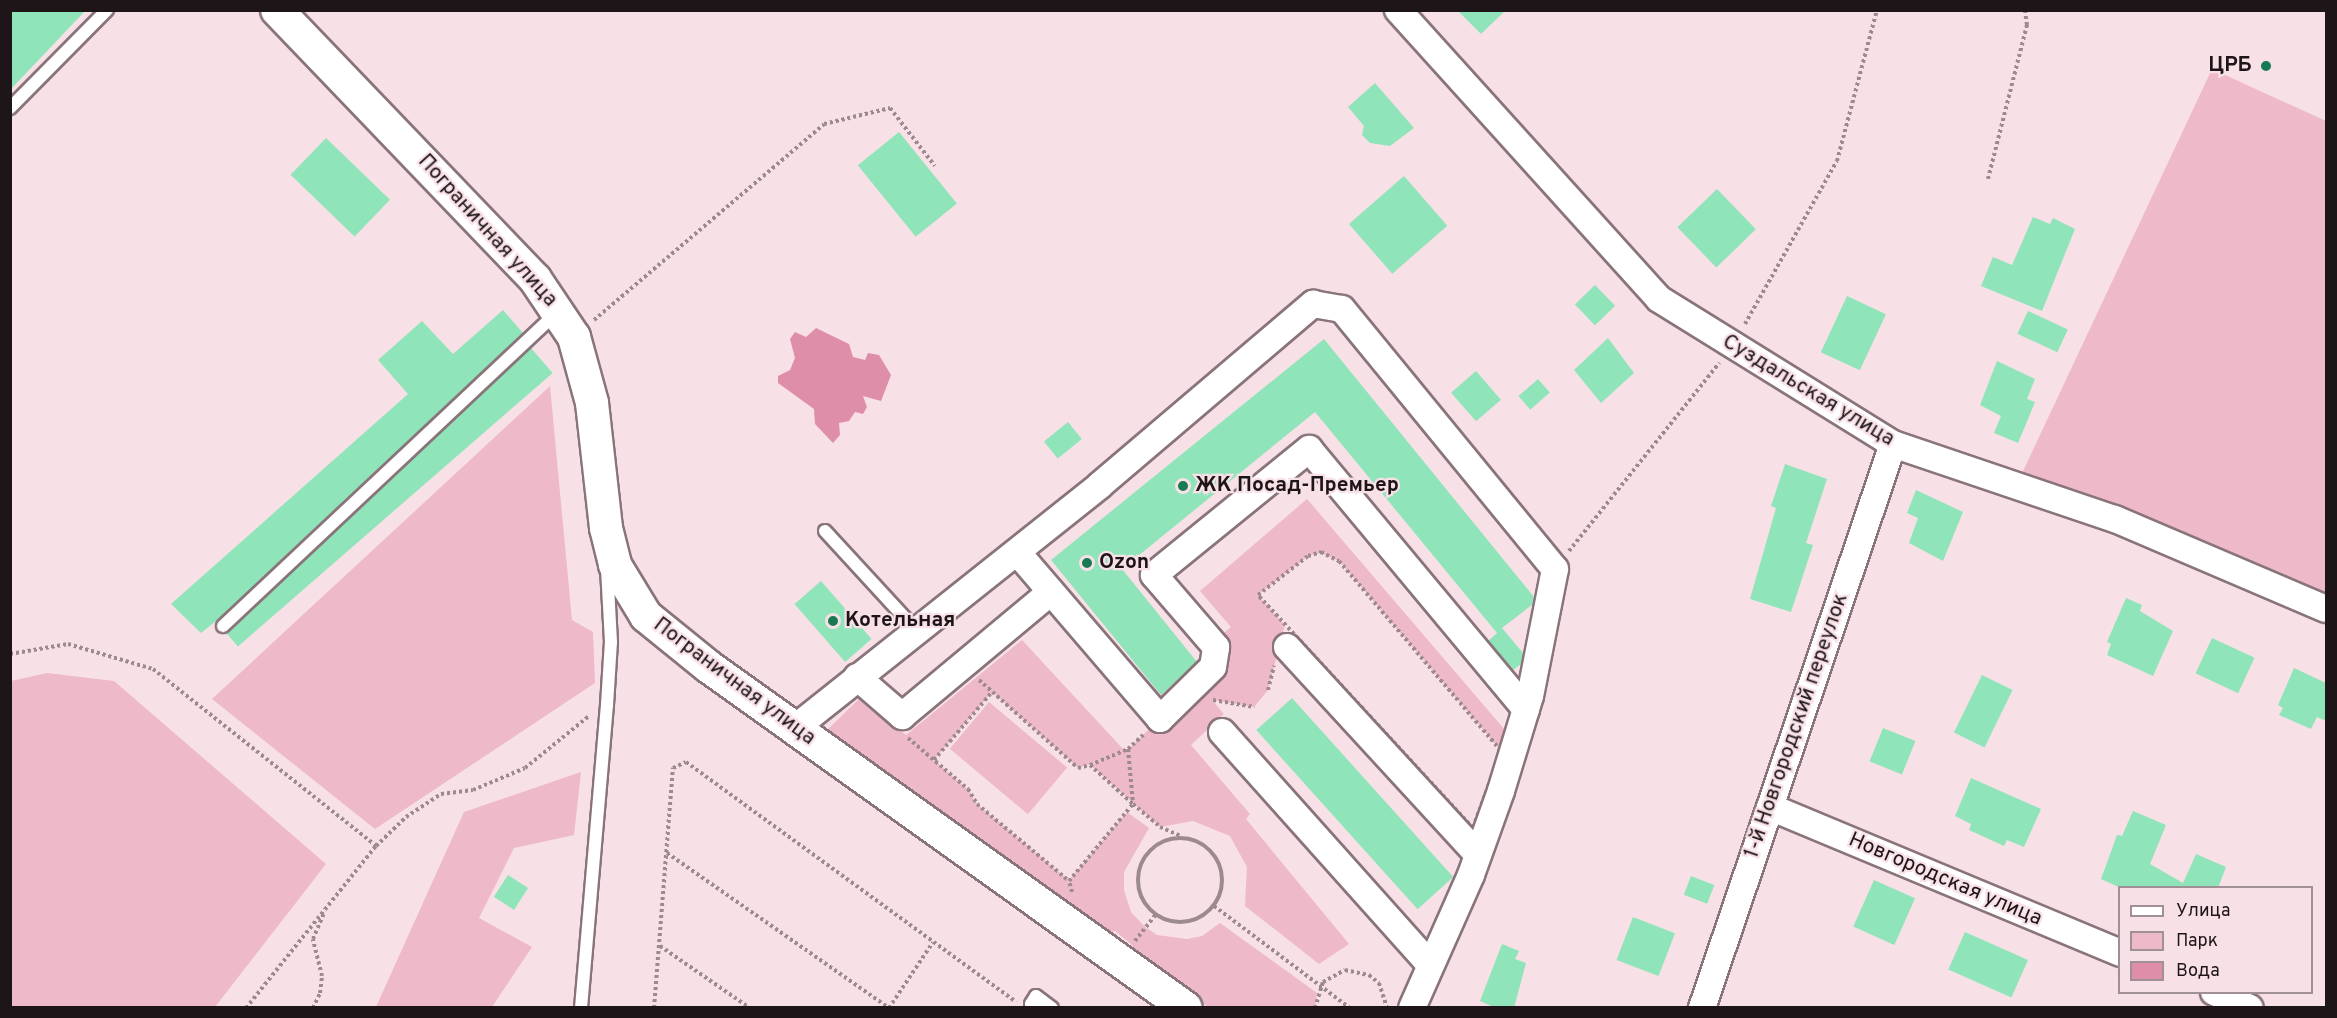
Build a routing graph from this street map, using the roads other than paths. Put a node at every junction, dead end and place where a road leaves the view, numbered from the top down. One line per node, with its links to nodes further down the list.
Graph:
1 (107, 10): 4 (lane)
2 (277, 10): 5 (street, Пограничная улица)
3 (1398, 10): 6 (street, Суздальская улица)
4 (10, 108)
5 (566, 324): 7 (street, Пограничная улица); 12 (lane)
6 (1893, 444): 11 (street, Суздальская улица); 19 (street, 1-й Новгородский переулок)
7 (606, 528): 17 (street, Пограничная улица); 25 (lane)
8 (825, 531): 13 (lane)
9 (1017, 552): 10 (street); 13 (street); 16 (street)
10 (1051, 592): 15 (street); 16 (street)
11 (2326, 609)
12 (223, 626)
13 (916, 630): 15 (street)
14 (1287, 647): 20 (street)
15 (857, 678): 17 (street)
16 (1526, 710): 20 (street)
17 (795, 728): 28 (street, Пограничная улица)
18 (1222, 732): 22 (street)
19 (1770, 807): 21 (street, Новгородская улица); 30 (street, 1-й Новгородский переулок)
20 (1478, 855): 22 (street)
21 (2118, 952)
22 (1430, 965): 29 (street)
23 (2216, 994): 24 (street)
24 (2246, 1007)
25 (581, 1008)
26 (1036, 1008): 27 (lane)
27 (1052, 1008)
28 (1186, 1008)
29 (1412, 1008)
30 (1702, 1008)

